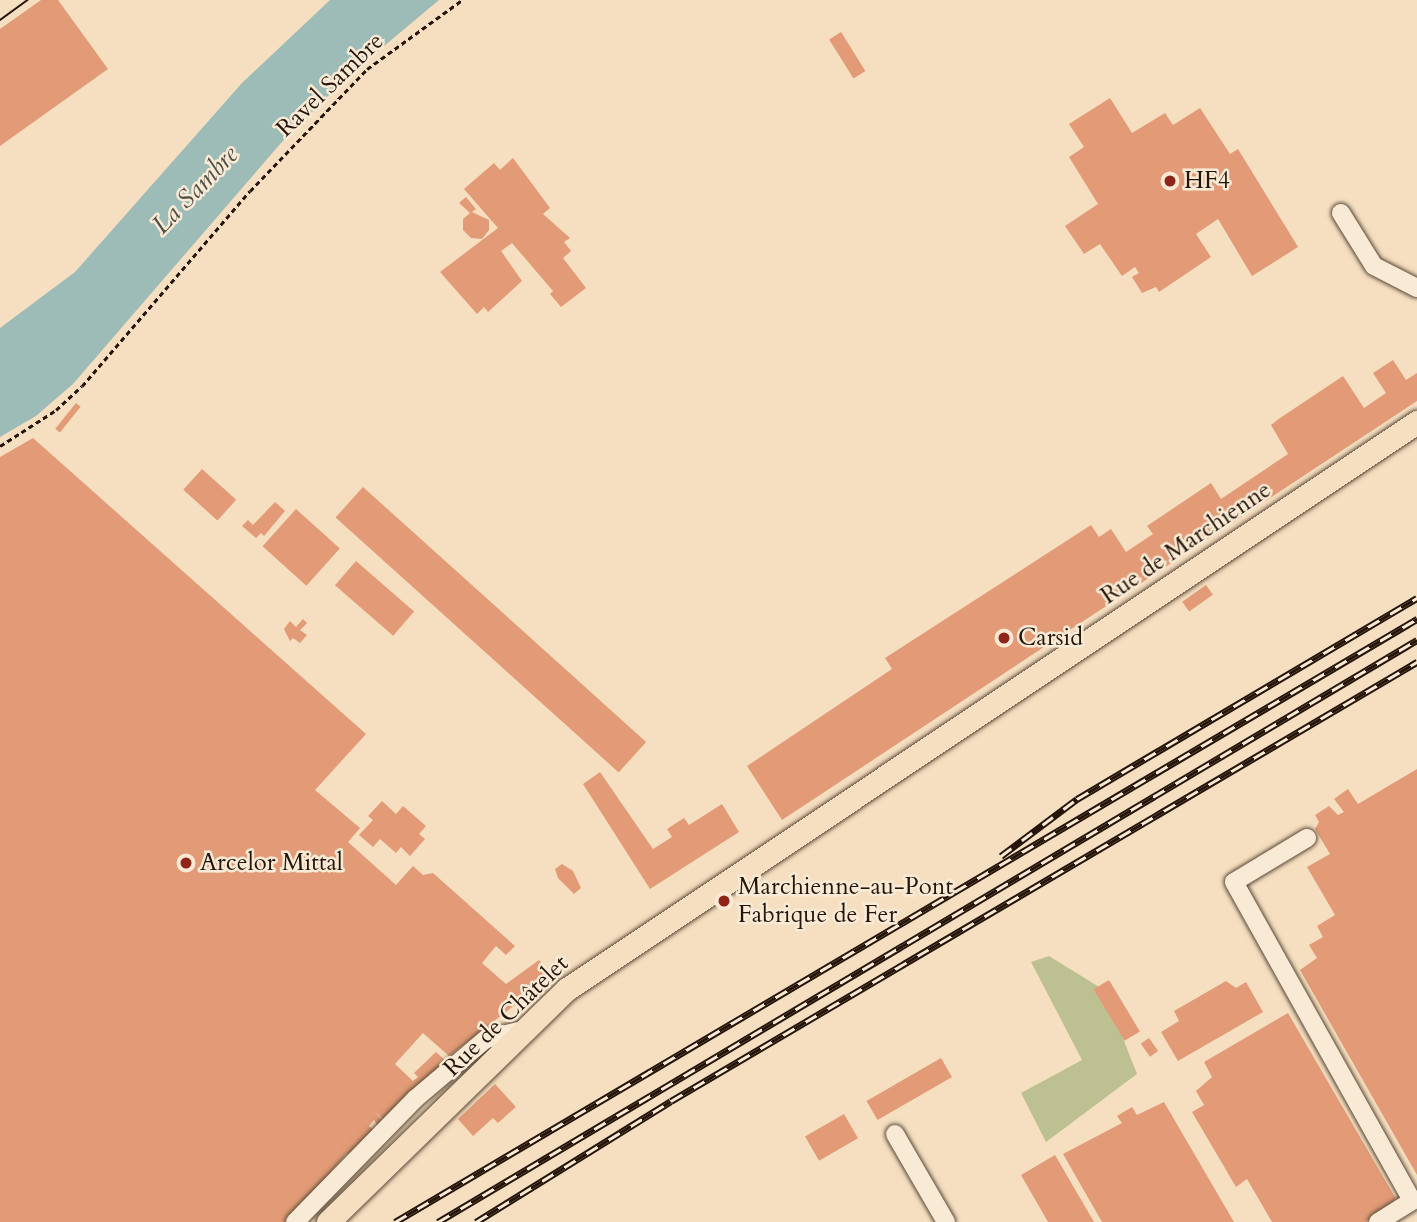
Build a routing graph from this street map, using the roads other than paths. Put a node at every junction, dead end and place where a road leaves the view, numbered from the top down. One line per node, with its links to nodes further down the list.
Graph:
1 (1341, 213): 2 (street)
2 (1388, 276): 3 (street); 4 (street)
3 (1417, 288)
4 (1417, 298)
5 (1417, 422): 7 (main road, Rue de Marchienne)
6 (1307, 838): 13 (street)
7 (773, 848): 8 (main road, Rue de Châtelet)
8 (527, 1029): 10 (street); 11 (main road, Rue de Châtelet)
9 (895, 1134): 12 (street)
10 (295, 1222)
11 (328, 1222)
12 (946, 1222)
13 (1378, 1222)

